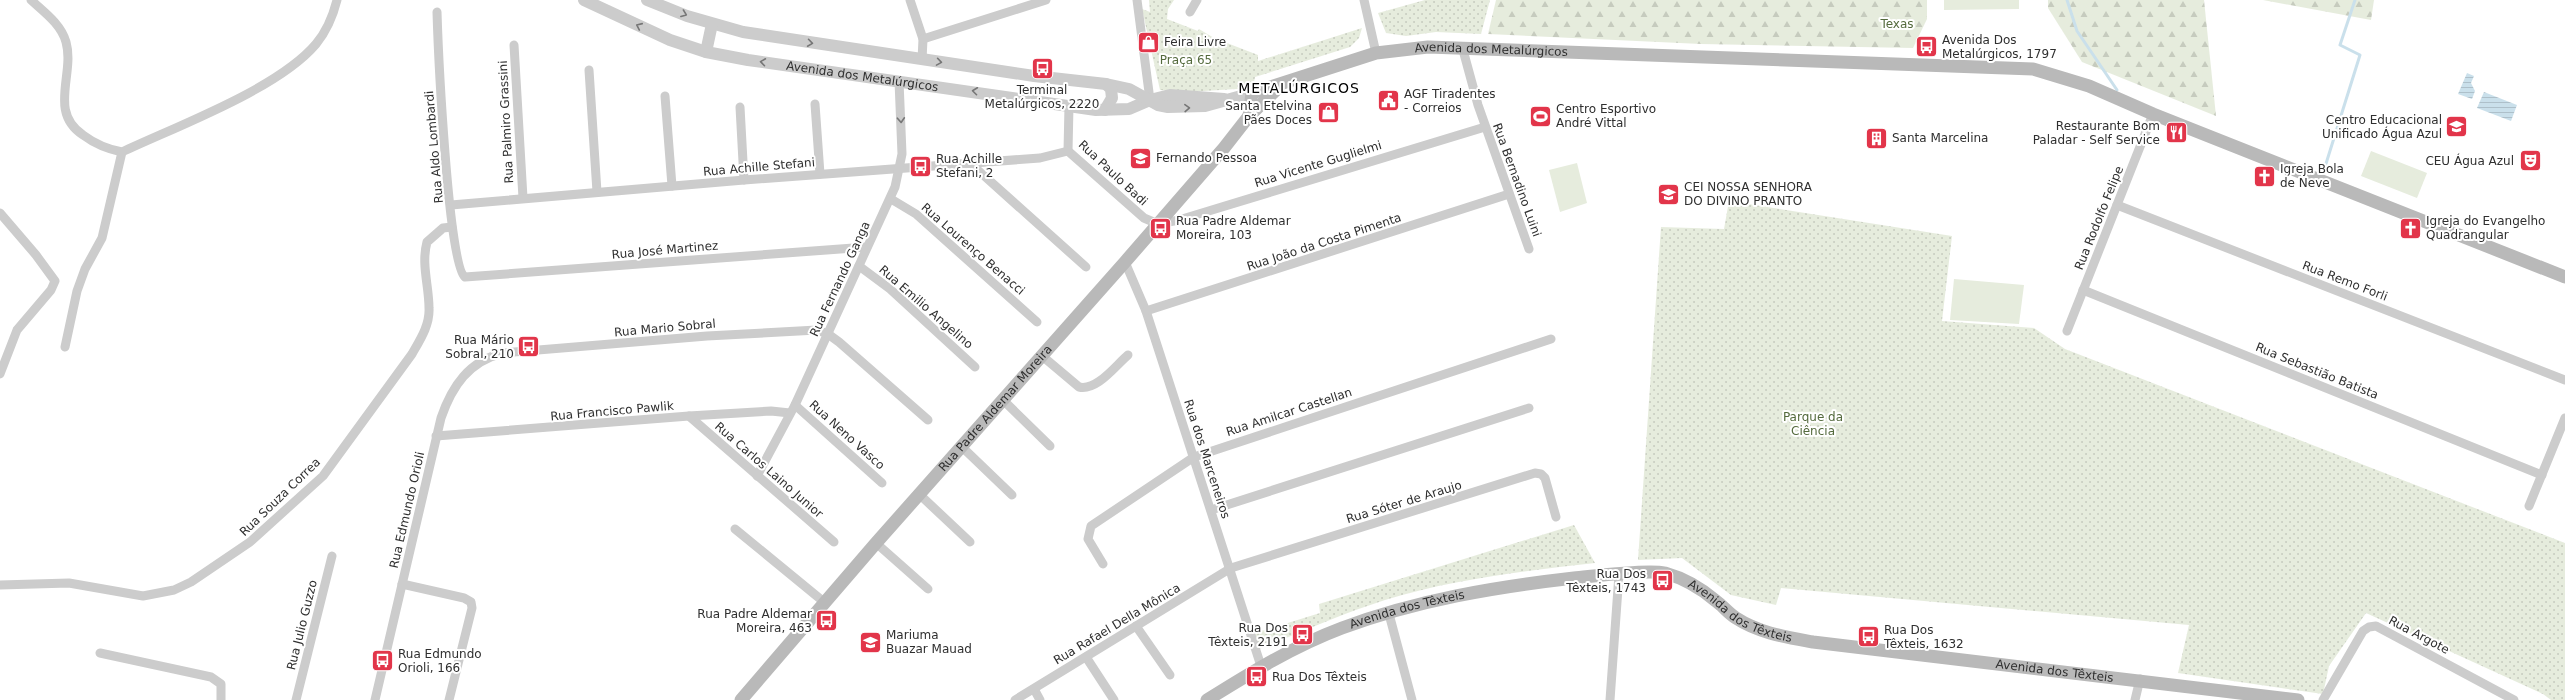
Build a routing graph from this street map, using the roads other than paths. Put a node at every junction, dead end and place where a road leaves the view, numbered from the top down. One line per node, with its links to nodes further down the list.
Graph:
1 (31, 0): 35 (street)
2 (336, 0): 35 (street)
3 (584, 0): 10 (street, Avenida dos Metalúrgicos)
4 (910, 0): 14 (street)
5 (1046, 0): 14 (street)
6 (1137, 0): 26 (street)
7 (1197, 0): 12 (street)
8 (1364, 0): 18 (street)
9 (656, 1): 13 (street, Avenida dos Metalúrgicos, one-way to 13)
10 (599, 4): 17 (street, Avenida dos Metalúrgicos, one-way to 10)
11 (437, 12): 45 (street, Rua Aldo Lombardi)
12 (1190, 12)
13 (712, 24): 17 (street); 19 (street, Avenida dos Metalúrgicos, one-way to 19)
14 (923, 39): 19 (street)
15 (514, 45): 43 (street, Rua Palmiro Grassini)
16 (1463, 50): 18 (main road, Avenida dos Metalúrgicos); 31 (main road, Avenida dos Metalúrgicos); 33 (street, Rua Bernadino Luini)
17 (706, 52): 21 (street, Avenida dos Metalúrgicos, one-way to 17)
18 (1376, 53): 23 (main road, Avenida dos Metalúrgicos)
19 (922, 60): 22 (street, Avenida dos Metalúrgicos, one-way to 22)
20 (589, 70): 41 (street)
21 (899, 81): 28 (street, Avenida dos Metalúrgicos, one-way to 21); 37 (street, Rua Fernando Ganga, one-way to 37)
22 (1106, 84): 26 (street, Avenida dos Metalúrgicos); 30 (street)
23 (1280, 85): 24 (main road, Avenida dos Metalúrgicos); 32 (main road, Rua Padre Aldemar Moreira)
24 (1252, 93): 26 (street, Avenida dos Metalúrgicos); 32 (main road)
25 (665, 96): 40 (street)
26 (1150, 100): 30 (street, Avenida dos Metalúrgicos)
27 (815, 104): 38 (street)
28 (1069, 106): 30 (street, Avenida dos Metalúrgicos); 34 (street, Rua Paulo Badi)
29 (740, 107): 39 (street)
30 (1105, 110)
31 (2153, 114): 46 (street, Rua Rodolfo Felipe); 56 (main road, Avenida dos Metalúrgicos)
32 (1249, 116): 48 (main road, Rua Padre Aldemar Moreira)
33 (1485, 127): 42 (street, Rua Bernadino Luini); 48 (street, Rua Vicente Guglielmi)
34 (1068, 151): 36 (street, Rua Achille Stefani); 48 (street, Rua Paulo Badi)
35 (122, 152): 63 (street)
36 (971, 164): 37 (street, Rua Achille Stefani); 54 (street)
37 (900, 169): 38 (street, Rua Achille Stefani); 44 (street, Rua Fernando Ganga)
38 (820, 174): 39 (street, Rua Achille Stefani)
39 (744, 180): 40 (street, Rua Achille Stefani)
40 (672, 186): 41 (street, Rua Achille Stefani)
41 (597, 192): 43 (street, Rua Achille Stefani)
42 (1510, 194): 51 (street, Rua Bernadino Luini); 58 (street, Rua João da Costa Pimenta)
43 (522, 198): 45 (street, Rua Achille Stefani)
44 (891, 199): 50 (street, Rua Fernando Ganga); 59 (street, Rua Lourenço Benacci)
45 (451, 205): 49 (street, Rua Aldo Lombardi)
46 (2117, 206): 57 (street, Rua Rodolfo Felipe); 69 (street, Rua Remo Forli)
47 (0, 213): 68 (street)
48 (1158, 224): 52 (main road, Rua Padre Aldemar Moreira)
49 (452, 227): 55 (street, Rua Aldo Lombardi); 97 (street, Rua Souza Correa)
50 (867, 247): 53 (street, Rua Fernando Ganga); 55 (street, Rua José Martinez)
51 (1529, 249)
52 (1126, 262): 58 (street, Rua dos Marceneiros); 65 (main road, Rua Padre Aldemar Moreira)
53 (859, 266): 61 (street, Rua Fernando Ganga); 67 (street, Rua Emilio Angelino)
54 (1086, 267)
55 (465, 277)
56 (2565, 277)
57 (2083, 290): 60 (street, Rua Rodolfo Felipe); 80 (street, Rua Sebastião Batista)
58 (1146, 312): 79 (street, Rua dos Marceneiros)
59 (1037, 322)
60 (2067, 331)
61 (828, 334): 64 (street, Rua Mario Sobral); 72 (street, Rua Fernando Ganga); 75 (street)
62 (1551, 339): 79 (street, Rua Amilcar Castellan)
63 (65, 347)
64 (502, 353): 76 (street, Rua Edmundo Orioli)
65 (1041, 355): 66 (street); 70 (main road, Rua Padre Aldemar Moreira)
66 (1128, 355)
67 (976, 367)
68 (0, 374)
69 (2565, 380)
70 (1002, 399): 77 (main road, Rua Padre Aldemar Moreira); 78 (street)
71 (1529, 408): 86 (street)
72 (793, 409): 73 (street, Rua Francisco Pawlik); 81 (street, Rua Fernando Ganga); 82 (street, Rua Neno Vasco)
73 (689, 416): 76 (street, Rua Francisco Pawlik); 81 (street, Rua Carlos Laino Junior)
74 (2565, 418): 80 (street)
75 (928, 420)
76 (436, 436): 96 (street, Rua Edmundo Orioli)
77 (961, 446): 83 (main road, Rua Padre Aldemar Moreira); 84 (street)
78 (1050, 446)
79 (1194, 457): 86 (street, Rua dos Marceneiros); 93 (street, Rua Amilcar Castellan)
80 (2542, 475): 85 (street)
81 (757, 476): 89 (street, Rua Carlos Laino Junior)
82 (882, 483)
83 (919, 494): 90 (street); 91 (main road, Rua Padre Aldemar Moreira)
84 (1012, 495)
85 (2529, 506)
86 (1211, 510): 94 (street, Rua dos Marceneiros)
87 (1556, 517): 94 (street, Rua Sóter de Araujo)
88 (735, 529): 99 (street)
89 (834, 542)
90 (970, 542)
91 (876, 543): 98 (street); 99 (main road, Rua Padre Aldemar Moreira)
92 (332, 556): 109 (street, Rua Julio Guzzo)
93 (1103, 564)
94 (1231, 568): 101 (street, Rua Rafael Della Mônica); 104 (street, Rua dos Marceneiros)
95 (1619, 574): 100 (main road, Avenida dos Têxteis); 106 (main road, Avenida dos Têxteis); 118 (street)
96 (402, 584): 110 (street, Rua Edmundo Orioli); 111 (street)
97 (0, 585)
98 (928, 589)
99 (824, 602): 112 (main road, Rua Padre Aldemar Moreira)
100 (1388, 614): 104 (main road, Avenida dos Têxteis); 117 (street)
101 (1136, 626): 103 (street, Rua Rafael Della Mônica); 105 (street)
102 (100, 653): 108 (street)
103 (1086, 657): 107 (street, Rua Rafael Della Mônica); 115 (street)
104 (1260, 666): 116 (main road, Avenida dos Têxteis)
105 (1170, 675)
106 (2140, 680): 119 (street); 120 (main road, Avenida dos Têxteis)
107 (1034, 689): 113 (street, Rua Rafael Della Mônica); 114 (street)
108 (221, 700)
109 (296, 700)
110 (375, 700)
111 (449, 700)
112 (742, 700)
113 (1016, 700)
114 (1040, 700)
115 (1114, 700)
116 (1207, 700)
117 (1412, 700)
118 (1610, 700)
119 (2135, 700)
120 (2298, 700)
121 (2323, 700): 122 (street, Rua Argote)
122 (2514, 700)

